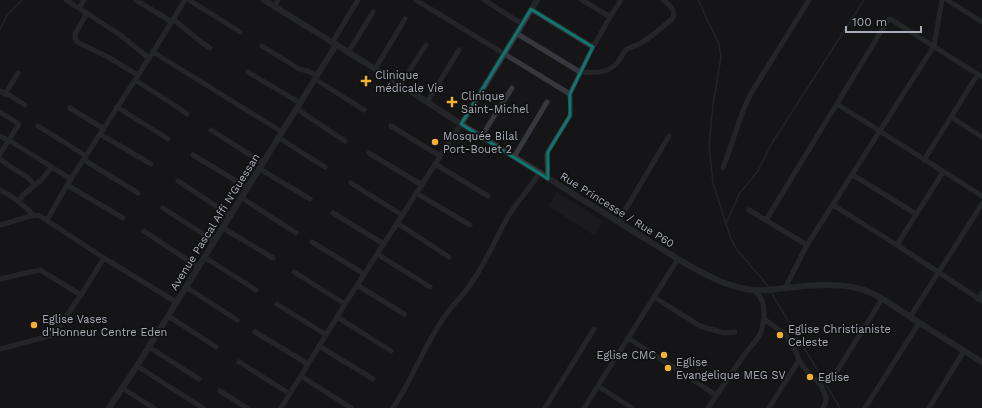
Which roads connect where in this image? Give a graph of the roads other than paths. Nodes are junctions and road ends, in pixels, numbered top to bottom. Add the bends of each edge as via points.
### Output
1 (66, 0) edge
2 (84, 0) edge
3 (136, 0) edge
4 (185, 0) edge
5 (189, 0) edge
6 (264, 0) edge
7 (278, 0) edge
8 (358, 0) edge
9 (416, 0) edge
10 (484, 0) edge
11 (537, 0) edge
12 (582, 0) edge
13 (621, 0) edge
14 (663, 0) edge
15 (809, 0) edge
16 (942, 0) edge
17 (947, 0) edge
18 (274, 7) junction
19 (78, 8) junction
20 (531, 9) junction
21 (374, 12) dead end
22 (87, 13) junction
23 (610, 17) junction
24 (405, 19) dead end
25 (172, 21) junction
26 (982, 22) edge
27 (522, 24) junction
28 (240, 32) dead end
29 (516, 33) junction
30 (334, 44) junction
31 (426, 45) dead end
32 (262, 46) dead end
33 (934, 46) junction
34 (593, 47) junction
35 (210, 48) dead end
36 (459, 50) dead end
37 (153, 52) junction
38 (348, 52) junction
39 (504, 53) junction
40 (149, 58) junction
41 (375, 69) junction
42 (248, 72) dead end
43 (580, 72) junction
44 (18, 73) dead end
45 (138, 75) junction
46 (980, 76) edge
47 (316, 78) junction
48 (135, 80) junction
49 (400, 85) junction
50 (512, 88) dead end
51 (3, 92) edge
52 (570, 94) junction
53 (427, 102) junction
54 (547, 102) dead end
55 (837, 104) junction
56 (25, 105) dead end
57 (298, 106) junction
58 (117, 107) junction
59 (70, 108) dead end
60 (364, 110) dead end
61 (0, 112) edge
62 (187, 114) dead end
63 (951, 117) junction
64 (461, 124) junction
65 (38, 126) dead end
66 (391, 126) dead end
67 (104, 129) junction
68 (211, 130) dead end
69 (879, 132) junction
70 (100, 134) junction
71 (281, 135) junction
72 (0, 136) edge
73 (669, 136) dead end
74 (481, 137) junction
75 (982, 137) edge
76 (168, 139) dead end
77 (9, 140) junction
78 (345, 141) dead end
79 (369, 153) dead end
80 (0, 154) edge
81 (193, 154) dead end
82 (440, 156) junction
83 (514, 157) junction
84 (85, 158) junction
85 (0, 159) edge
86 (924, 160) junction
87 (151, 164) dead end
88 (435, 164) junction
89 (262, 166) junction
90 (52, 167) junction
91 (325, 167) dead end
92 (723, 168) dead end
93 (943, 172) junction
94 (539, 173) junction
95 (853, 175) junction
96 (71, 179) junction
97 (548, 179) junction
98 (178, 181) dead end
99 (351, 183) dead end
100 (34, 185) junction
101 (422, 185) junction
102 (67, 186) junction
103 (248, 188) junction
104 (0, 190) edge
105 (138, 193) dead end
106 (416, 193) junction
107 (488, 196) dead end
108 (982, 196) edge
109 (242, 198) junction
110 (310, 199) dead end
111 (19, 201) junction
112 (982, 204) edge
113 (833, 205) junction
114 (163, 208) dead end
115 (749, 210) dead end
116 (333, 213) dead end
117 (916, 214) junction
118 (34, 215) junction
119 (230, 216) junction
120 (402, 216) junction
121 (123, 218) dead end
122 (47, 220) junction
123 (766, 220) junction
124 (618, 222) junction
125 (397, 223) junction
126 (0, 224) edge
127 (470, 226) dead end
128 (223, 228) junction
129 (144, 231) dead end
130 (296, 232) dead end
131 (214, 241) junction
132 (312, 242) dead end
133 (384, 244) junction
134 (807, 245) junction
135 (897, 245) junction
136 (377, 254) junction
137 (449, 257) dead end
138 (104, 258) junction
139 (204, 258) junction
140 (273, 258) dead end
141 (678, 259) junction
142 (198, 267) junction
143 (294, 272) dead end
144 (939, 273) junction
145 (364, 274) junction
146 (0, 279) edge
147 (357, 285) junction
148 (430, 286) dead end
149 (186, 287) junction
150 (785, 288) junction
151 (256, 290) dead end
152 (754, 290) junction
153 (982, 293) edge
154 (81, 295) junction
155 (654, 297) junction
156 (882, 299) junction
157 (980, 300) edge
158 (176, 302) junction
159 (277, 304) dead end
160 (345, 304) junction
161 (404, 314) dead end
162 (168, 316) junction
163 (337, 317) junction
164 (910, 317) junction
165 (764, 318) junction
166 (237, 320) dead end
167 (919, 323) junction
168 (594, 330) dead end
169 (256, 332) dead end
170 (735, 332) dead end
171 (326, 335) junction
172 (628, 338) junction
173 (319, 346) junction
174 (149, 347) junction
175 (216, 347) dead end
176 (0, 349) edge
177 (391, 351) dead end
178 (964, 351) junction
179 (799, 360) junction
180 (239, 362) dead end
181 (982, 362) edge
182 (308, 364) junction
183 (137, 366) junction
184 (837, 372) dead end
185 (301, 376) junction
186 (199, 379) dead end
187 (373, 379) dead end
188 (598, 386) junction
189 (122, 388) junction
190 (220, 391) dead end
191 (290, 394) junction
192 (716, 395) junction
193 (931, 407) edge
194 (109, 408) edge
195 (154, 408) edge
196 (203, 408) edge
197 (247, 408) edge
198 (281, 408) edge
199 (352, 408) edge
200 (393, 408) edge
201 (546, 408) edge
202 (584, 408) edge
203 (632, 408) edge
204 (708, 408) edge
205 (769, 408) edge
206 (823, 408) edge
207 (865, 408) edge

1 - 19 street
2 - 19 street
3 - 25 street
4 - 25 street
5 - 28 street
6 - 18 street, Rue Princesse / Rue P60
7 - 18 street
8 - 30 street
9 - 39 street
10 - 27 street
11 - 20 street
12 - 23 street
13 - 23 street
14 - 43 street via 674,12 672,19 651,37 626,50 613,67 601,72
15 - 92 street via 750,95
16 - 33 street
17 - 26 street
18 - 30 street, Rue Princesse / Rue P60
19 - 22 street
20 - 27 street
20 - 34 street
21 - 38 street
22 - 40 street
22 - 45 street via 75,34 78,42
23 - 34 street
24 - 41 street
25 - 35 street
25 - 37 street
27 - 29 street
29 - 39 street
29 - 43 street
30 - 38 street, Rue Princesse / Rue P60
30 - 47 street, Avenue Pascal Affi N'Guessan
31 - 49 street
32 - 47 street
33 - 46 street
33 - 55 street via 888,20
33 - 69 street
34 - 43 street
36 - 53 street
37 - 40 street
37 - 71 street
38 - 41 street, Rue Princesse / Rue P60
39 - 52 street
39 - 64 street
40 - 45 street
41 - 49 street, Rue Princesse / Rue P60
42 - 57 street
43 - 52 street
44 - 51 street
45 - 48 street
46 - 63 street
47 - 57 street, Avenue Pascal Affi N'Guessan
47 - 60 street
48 - 58 street
48 - 62 street
49 - 53 street, Rue Princesse / Rue P60
50 - 74 street
51 - 56 street
52 - 97 street via 570,116 548,152
53 - 64 street, Rue Princesse / Rue P60
54 - 83 street
55 - 69 street
55 - 123 street
57 - 71 street, Avenue Pascal Affi N'Guessan
57 - 78 street
58 - 67 street
58 - 76 street
59 - 67 street
61 - 77 street via 19,124
63 - 75 street
63 - 86 street
64 - 74 street, Rue Princesse / Rue P60
64 - 82 street
65 - 84 street
66 - 82 street
67 - 70 street
68 - 89 street
69 - 86 street
69 - 95 street
70 - 84 street
70 - 87 street
71 - 89 street, Avenue Pascal Affi N'Guessan
71 - 91 street
72 - 77 street
73 - 124 street
74 - 83 street, Rue Princesse / Rue P60
77 - 80 street
77 - 90 street
79 - 101 street
81 - 103 street
82 - 88 street
83 - 94 street, Rue Princesse / Rue P60
84 - 96 street
84 - 105 street
85 - 100 street via 31,179
86 - 93 street
88 - 101 street
88 - 107 street
89 - 103 street, Avenue Pascal Affi N'Guessan
89 - 110 street
90 - 96 street
90 - 100 street
93 - 108 street
93 - 117 street
94 - 97 street, Rue Princesse / Rue P60
94 - 200 street via 510,214 485,263 437,329
95 - 113 street
95 - 117 street
96 - 102 street
97 - 124 street, Rue Princesse / Rue P60
98 - 119 street
99 - 120 street
100 - 111 street
101 - 106 street
102 - 121 street
102 - 122 street
103 - 109 street, Avenue Pascal Affi N'Guessan
104 - 111 street
106 - 120 street
106 - 127 street
109 - 119 street, Avenue Pascal Affi N'Guessan
109 - 130 street
111 - 118 street
112 - 144 street
113 - 134 street
113 - 135 street
114 - 131 street
115 - 123 street
116 - 133 street
117 - 135 street
118 - 122 street
118 - 126 street
119 - 128 street, Avenue Pascal Affi N'Guessan
120 - 125 street
122 - 138 street
123 - 134 street
124 - 141 street, Rue Princesse / Rue P60
125 - 133 street
125 - 137 street
128 - 131 street, Avenue Pascal Affi N'Guessan
128 - 140 street
129 - 142 street
131 - 139 street, Avenue Pascal Affi N'Guessan
132 - 145 street
133 - 136 street
134 - 150 street
135 - 144 street
136 - 145 street
136 - 148 street
138 - 154 street
138 - 158 street
139 - 142 street, Avenue Pascal Affi N'Guessan
139 - 151 street
141 - 152 street, Rue Princesse / Rue P60 via 714,280
141 - 155 street
142 - 149 street, Avenue Pascal Affi N'Guessan
143 - 160 street
144 - 157 street
144 - 164 street
145 - 147 street
146 - 154 street via 40,270
147 - 160 street
147 - 161 street
149 - 158 street, Avenue Pascal Affi N'Guessan
149 - 166 street
150 - 152 street, Rue Princesse / Rue P60
150 - 156 street, Rue Princesse / Rue P60 via 829,284 870,292
152 - 165 street via 763,303
153 - 157 street
154 - 176 street via 53,335
155 - 170 street via 700,326
155 - 172 street
156 - 164 street, Rue Princesse / Rue P60
156 - 184 street
158 - 162 street, Avenue Pascal Affi N'Guessan
159 - 171 street
160 - 163 street
162 - 174 street, Avenue Pascal Affi N'Guessan
162 - 175 street
163 - 171 street
163 - 177 street
164 - 167 street, Rue Princesse / Rue P60
165 - 179 street via 785,334
165 - 192 street via 757,339
167 - 178 street, Rue Princesse / Rue P60
167 - 207 street
168 - 201 street
169 - 182 street
171 - 173 street
172 - 188 street
172 - 192 street
173 - 182 street
173 - 187 street
174 - 183 street, Avenue Pascal Affi N'Guessan
174 - 186 street
178 - 181 street, Rue Princesse / Rue P60
178 - 193 street
179 - 205 street
179 - 206 street via 821,385 826,398
180 - 191 street
182 - 185 street
183 - 189 street, Avenue Pascal Affi N'Guessan
183 - 196 street
185 - 191 street
185 - 199 street
188 - 202 street
188 - 203 street
189 - 194 street, Avenue Pascal Affi N'Guessan
189 - 195 street
190 - 197 street
191 - 198 street
192 - 204 street

